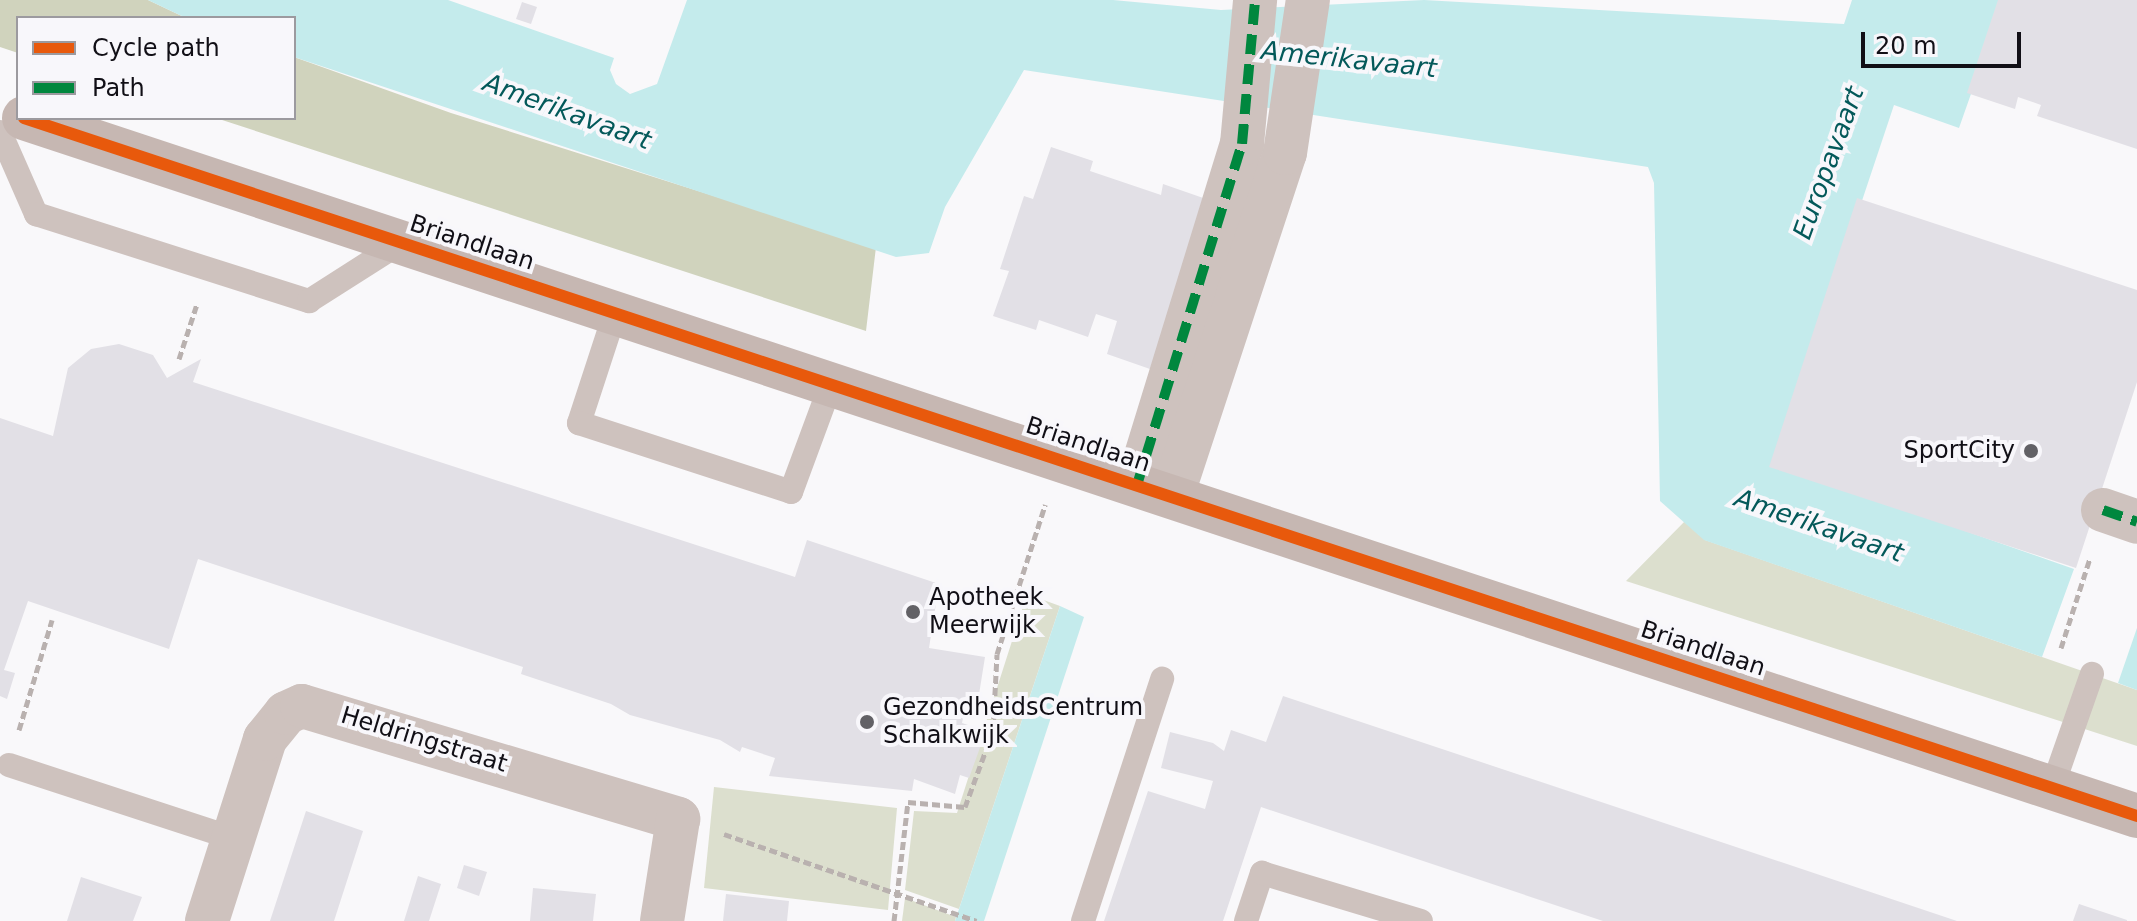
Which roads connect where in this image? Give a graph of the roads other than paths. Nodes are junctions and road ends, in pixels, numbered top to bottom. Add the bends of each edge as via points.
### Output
1 (1255, 0) edge
2 (1308, 0) edge
3 (30, 120) edge
4 (0, 132) edge
5 (400, 243) junction
6 (615, 313) junction
7 (831, 384) junction
8 (1155, 490) junction
9 (2092, 674) dead end
10 (1162, 679) dead end
11 (9, 765) road end
12 (2052, 788) junction
13 (2137, 816) edge
14 (233, 838) junction
15 (207, 921) edge
16 (662, 921) edge
17 (1083, 921) edge
18 (1246, 921) edge
19 (1421, 921) edge

1 - 8 street via 1242,144
2 - 8 street via 1285,153
3 - 5 street, Briandlaan
4 - 5 lane via 36,214 309,301
5 - 6 street, Briandlaan
6 - 7 street, Briandlaan
6 - 7 lane via 579,423 609,433 791,492
7 - 8 street, Briandlaan
8 - 12 street, Briandlaan
9 - 12 lane
10 - 17 lane
11 - 14 lane
12 - 13 street, Briandlaan
14 - 15 street, Heldringstraat
14 - 16 street, Heldringstraat via 265,739 286,713 302,706 678,819
18 - 19 lane via 1262,873

